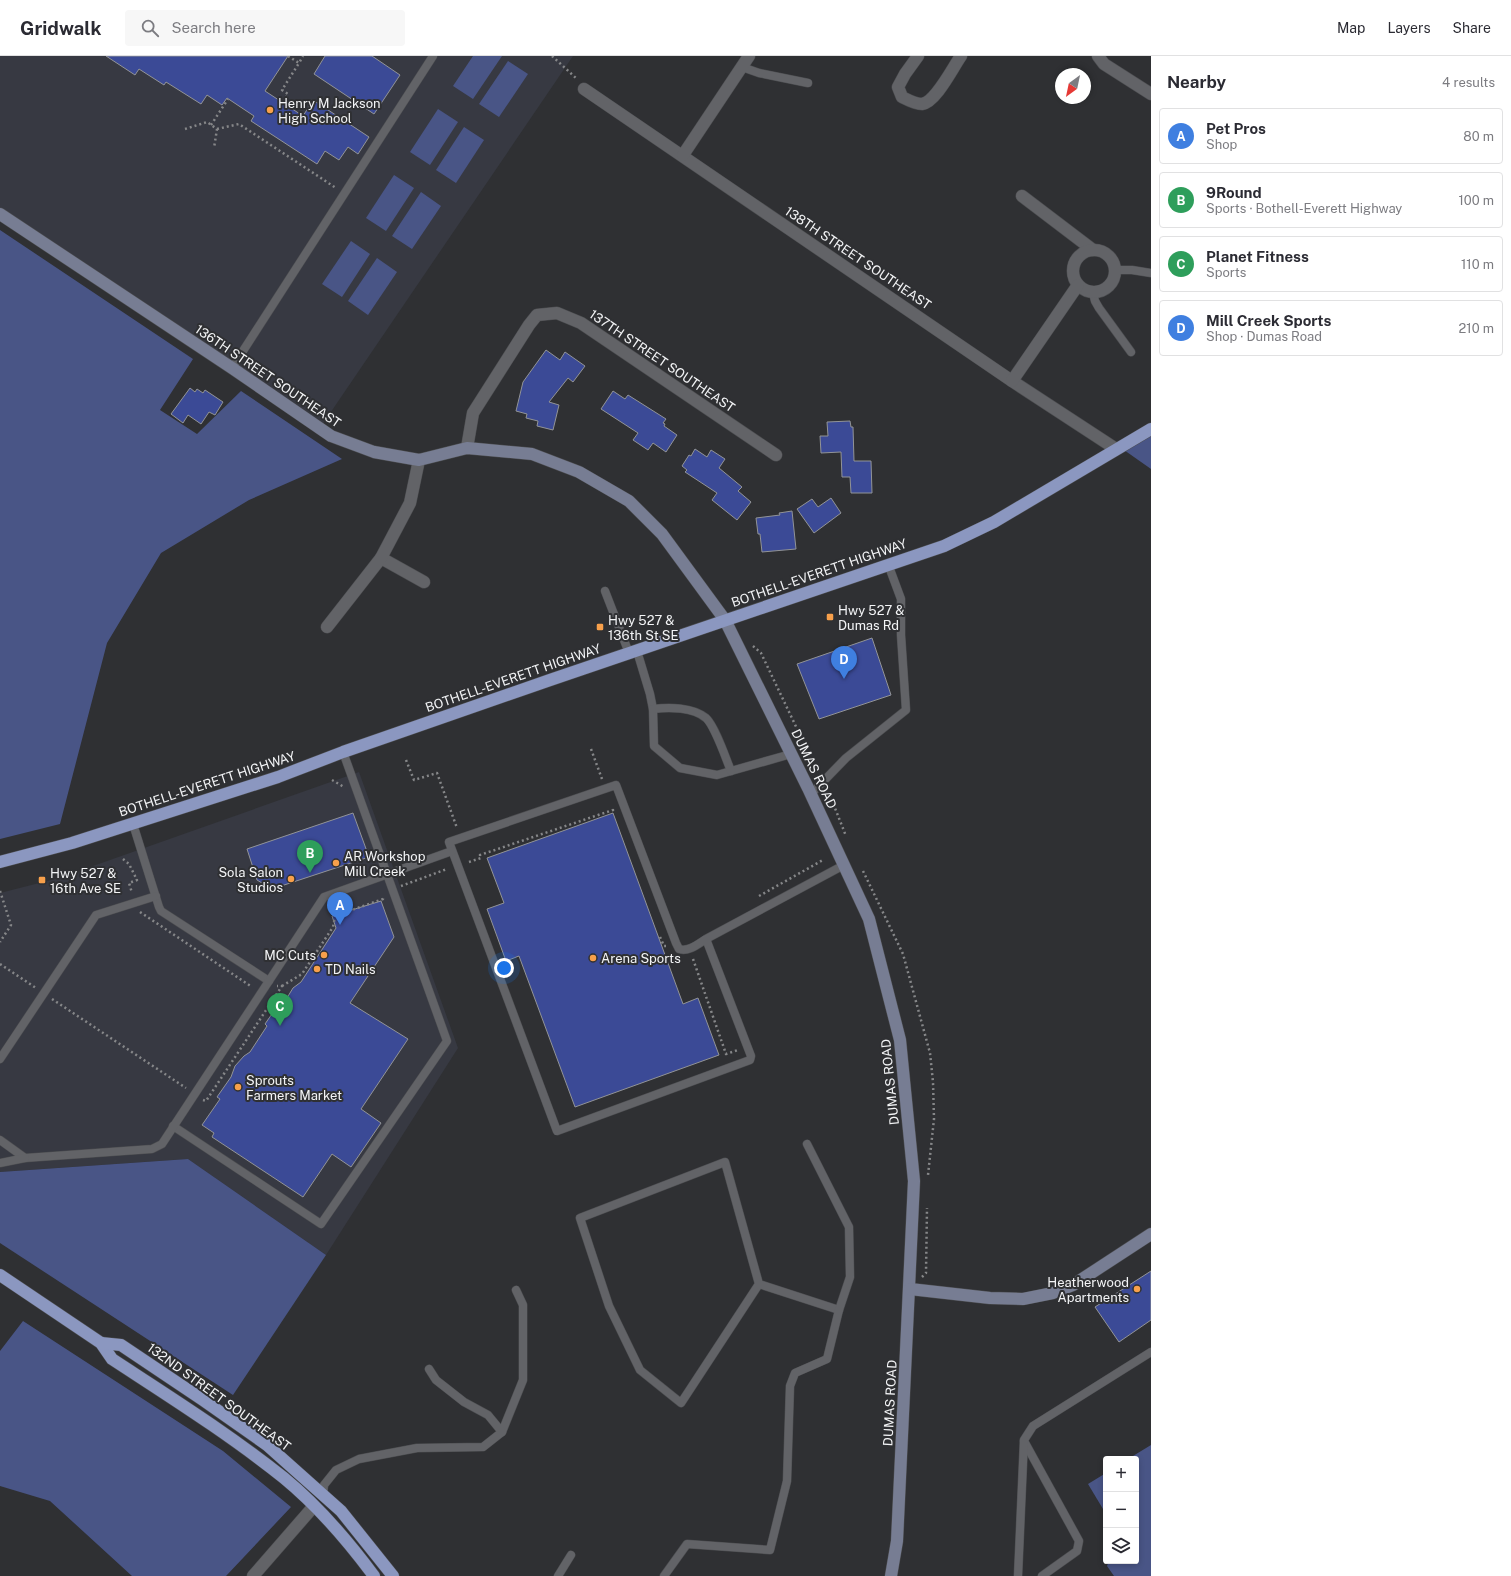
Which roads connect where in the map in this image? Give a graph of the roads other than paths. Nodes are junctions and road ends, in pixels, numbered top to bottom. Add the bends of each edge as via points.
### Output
1 (432, 56) edge
2 (749, 56) edge
3 (918, 56) edge
4 (960, 56) edge
5 (1098, 56) edge
6 (742, 67) junction
7 (808, 83) dead end
8 (584, 89) road end
9 (1151, 94) edge
10 (683, 155) junction
11 (1022, 196) dead end
12 (0, 214) edge
13 (1093, 250) junction
14 (1116, 270) junction
15 (1151, 273) edge
16 (1078, 285) junction
17 (1093, 293) junction
18 (1131, 352) dead end
19 (232, 368) junction
20 (1012, 381) junction
21 (1151, 429) edge
22 (467, 448) junction
23 (1116, 449) junction
24 (776, 455) dead end
25 (419, 460) junction
26 (381, 558) junction
27 (888, 564) junction
28 (424, 582) dead end
29 (605, 591) dead end
30 (725, 620) junction
31 (327, 627) dead end
32 (633, 652) junction
33 (652, 709) junction
34 (342, 752) junction
35 (791, 754) junction
36 (731, 771) junction
37 (811, 794) junction
38 (133, 824) junction
39 (452, 851) junction
40 (0, 862) edge
41 (844, 865) junction
42 (386, 875) junction
43 (156, 896) junction
44 (706, 939) junction
45 (267, 984) junction
46 (0, 1059) edge
47 (173, 1126) junction
48 (0, 1140) edge
49 (807, 1144) dead end
50 (25, 1158) junction
51 (0, 1163) edge
52 (1151, 1234) edge
53 (0, 1276) edge
54 (759, 1284) junction
55 (910, 1289) junction
56 (516, 1290) dead end
57 (839, 1310) junction
58 (101, 1343) junction
59 (1151, 1352) edge
60 (429, 1369) dead end
61 (502, 1432) junction
62 (1024, 1440) junction
63 (323, 1495) junction
64 (314, 1506) junction
65 (571, 1555) dead end
66 (253, 1576) edge
67 (374, 1576) edge
68 (393, 1576) edge
69 (558, 1576) edge
70 (664, 1576) edge
71 (891, 1576) edge
72 (1018, 1576) edge
73 (1042, 1576) edge

1 - 19 lane
2 - 6 street
3 - 4 street via 898,86 902,97 913,103 923,104 933,99
5 - 9 street via 1104,64
6 - 7 lane
6 - 10 street
8 - 10 street, 138TH STREET SOUTHEAST
10 - 20 street, 138TH STREET SOUTHEAST
11 - 13 street
12 - 19 street, 136TH STREET SOUTHEAST
13 - 14 street via 1107,254
13 - 16 street via 1076,260 1073,273
14 - 15 lane
14 - 17 street via 1110,286
16 - 17 street via 1083,290
16 - 20 street
17 - 18 lane via 1099,308
19 - 25 street, 136TH STREET SOUTHEAST via 330,436 374,452
20 - 23 street, 138TH STREET SOUTHEAST
21 - 23 main road, BOTHELL-EVERETT HIGHWAY
22 - 24 street, 137TH STREET SOUTHEAST via 473,413 529,325 537,316 557,313 581,324
22 - 25 street, 136TH STREET SOUTHEAST
22 - 30 street, 136TH STREET SOUTHEAST via 532,454 579,472 629,501 662,534
23 - 27 main road, BOTHELL-EVERETT HIGHWAY via 994,522 944,546
25 - 26 street via 410,503
26 - 28 street
26 - 31 street
27 - 30 main road, BOTHELL-EVERETT HIGHWAY
27 - 37 lane via 901,599 906,710 846,758
29 - 32 lane
30 - 32 main road, BOTHELL-EVERETT HIGHWAY
30 - 35 street, DUMAS ROAD
32 - 33 lane via 650,694
32 - 34 main road, BOTHELL-EVERETT HIGHWAY
33 - 36 lane via 666,707 684,710 707,719
33 - 36 lane via 654,746 680,768 717,775
34 - 38 main road, BOTHELL-EVERETT HIGHWAY via 278,777
34 - 42 lane
35 - 36 lane
35 - 37 street, DUMAS ROAD
37 - 41 street, DUMAS ROAD
38 - 40 main road, BOTHELL-EVERETT HIGHWAY
38 - 43 lane
39 - 42 lane
39 - 44 lane via 449,842 616,785 679,949 691,948
39 - 44 lane via 557,1131 750,1060 751,1056
41 - 44 lane
41 - 55 street, DUMAS ROAD via 869,919 900,1040 914,1181
42 - 45 lane via 324,897
42 - 47 lane via 447,1040 321,1224
43 - 45 lane via 161,911
43 - 46 lane via 96,915
45 - 47 lane
47 - 50 lane via 162,1144 152,1149
48 - 50 lane
49 - 57 lane via 849,1227 850,1277
50 - 51 lane
52 - 55 street via 1073,1285 1053,1293 1023,1299
53 - 58 main road, 132ND STREET SOUTHEAST
54 - 54 lane via 680,1404 640,1370 609,1306 580,1218 725,1162
54 - 57 lane
55 - 71 street, DUMAS ROAD via 897,1541
56 - 61 lane via 522,1305 523,1380
57 - 70 lane via 827,1359 795,1373 790,1386 787,1481 770,1550 687,1544
58 - 63 main road, 132ND STREET SOUTHEAST via 121,1345 203,1400 267,1445
58 - 64 main road, 132ND STREET SOUTHEAST via 112,1359 217,1427 285,1478
59 - 62 lane via 1033,1426
60 - 61 lane via 436,1380 464,1402 488,1415
61 - 63 lane via 483,1447 417,1448 359,1460 336,1470 324,1485
62 - 72 lane
62 - 73 lane via 1079,1541 1077,1552
63 - 68 main road, 132ND STREET SOUTHEAST via 341,1511
64 - 66 street
64 - 67 main road, 132ND STREET SOUTHEAST
65 - 69 lane

